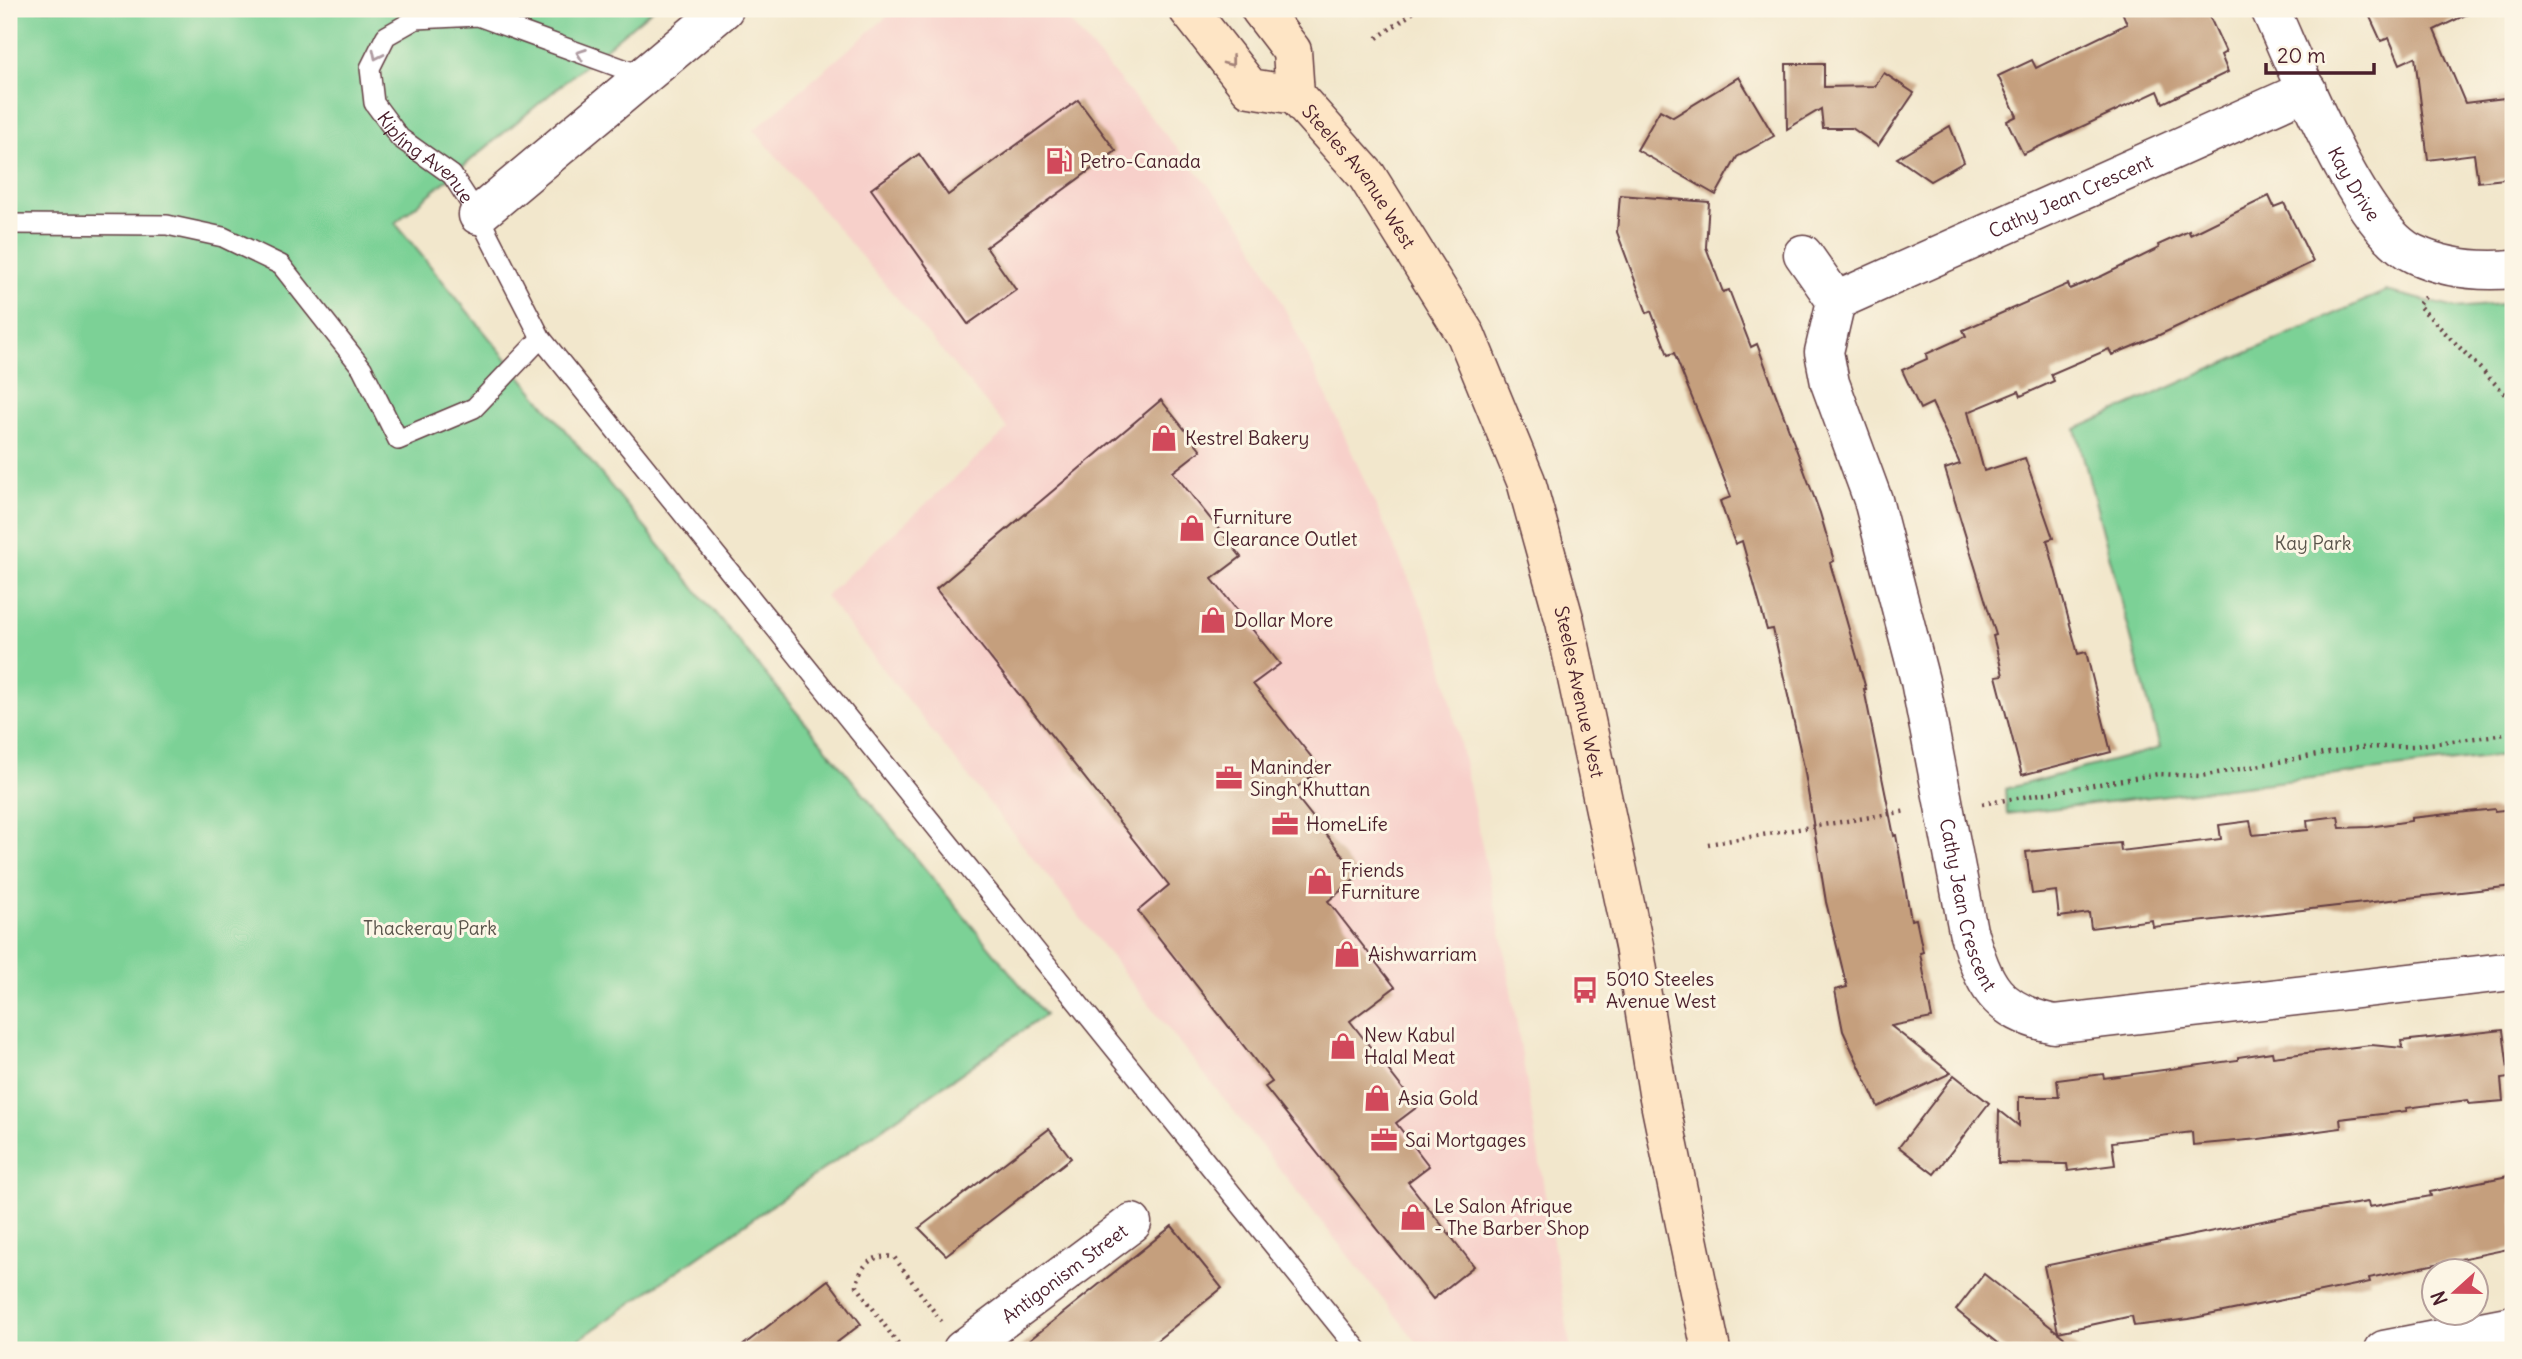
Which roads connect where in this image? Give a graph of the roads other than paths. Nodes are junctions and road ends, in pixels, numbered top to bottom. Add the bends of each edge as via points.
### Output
1 (724, 9) edge
2 (1188, 9) edge
3 (1260, 9) edge
4 (2270, 9) edge
5 (646, 77) junction
6 (2307, 90) junction
7 (1295, 95) junction
8 (478, 215) junction
9 (9, 224) edge
10 (1803, 254) dead end
11 (2513, 269) edge
12 (1836, 301) junction
13 (541, 338) junction
14 (2513, 971) edge
15 (1132, 1223) dead end
16 (2513, 1325) edge
17 (953, 1337) edge
18 (1358, 1350) edge
19 (1710, 1350) edge
20 (2384, 1350) edge

1 - 5 street, Kipling Avenue
2 -> 7 main road, Steeles Avenue West via 1250,88
3 - 7 main road, Steeles Avenue West via 1292,51
4 - 6 street, Kay Drive
5 - 8 street, Kipling Avenue
5 -> 8 lane, Kipling Avenue via 478,16 416,19 386,36 370,68 374,103 400,138 452,174
6 - 11 street, Kay Drive via 2360,198 2383,229 2412,254 2452,267 2485,272
6 - 12 street, Cathy Jean Crescent
7 - 19 main road, Steeles Avenue West via 1367,176 1466,335 1526,481 1565,622 1634,946 1658,1093
8 - 13 lane
9 - 13 lane via 167,225 223,237 281,265 362,368 398,440 474,408
10 - 12 street
12 - 14 street, Cathy Jean Crescent via 1824,352 1830,383 1873,500 1920,681 1968,931 1978,965 1999,1001 2027,1018 2054,1024
13 - 18 lane
15 - 17 street, Antigonism Street
16 - 20 street

